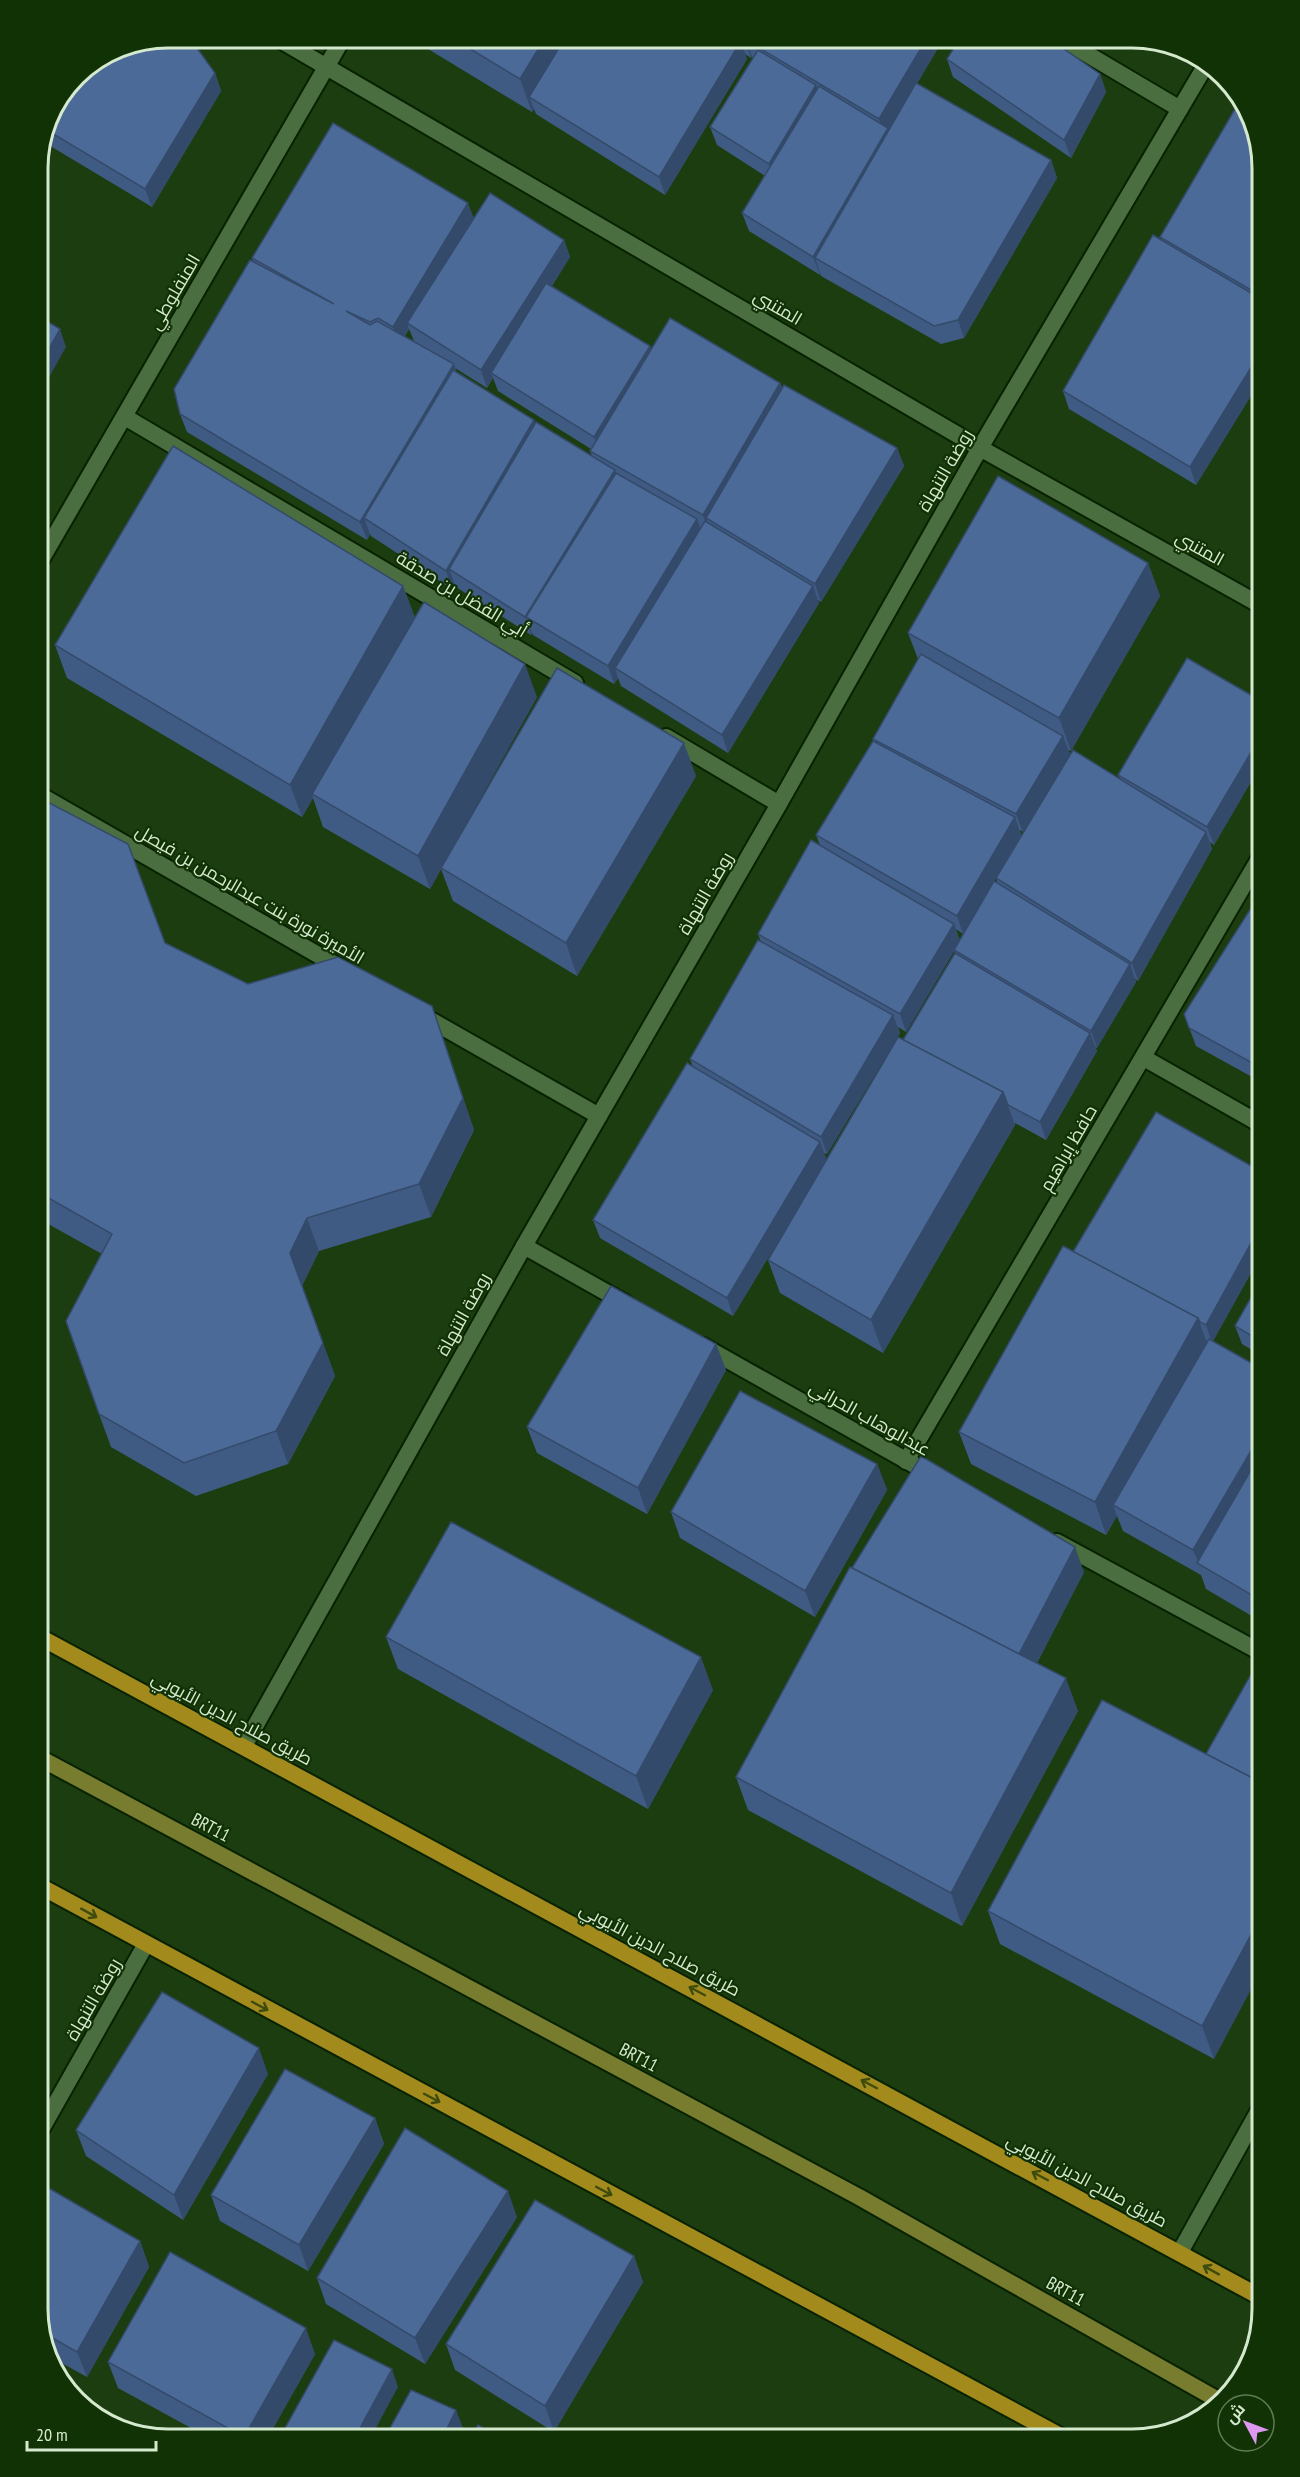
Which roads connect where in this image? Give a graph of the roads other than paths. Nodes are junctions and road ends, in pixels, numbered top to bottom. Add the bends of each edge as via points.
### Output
1 (295, 48) edge
2 (337, 48) edge
3 (1077, 48) edge
4 (326, 66) junction
5 (1202, 71) edge
6 (1180, 109) junction
7 (125, 417) junction
8 (980, 448) junction
9 (48, 548) edge
10 (1252, 600) edge
11 (585, 689) edge
12 (657, 731) edge
13 (48, 800) edge
14 (779, 804) junction
15 (1252, 873) edge
16 (360, 979) edge
17 (402, 1003) edge
18 (1144, 1058) junction
19 (599, 1116) junction
20 (1252, 1119) edge
21 (524, 1246) junction
22 (638, 1310) edge
23 (689, 1339) edge
24 (906, 1461) junction
25 (948, 1483) edge
26 (1042, 1534) edge
27 (48, 1641) edge
28 (1252, 1647) edge
29 (244, 1746) junction
30 (48, 1762) edge
31 (48, 1890) edge
32 (146, 1944) junction
33 (48, 2117) edge
34 (1252, 2124) edge
35 (1180, 2252) junction
36 (1252, 2292) edge
37 (1213, 2397) edge
38 (1047, 2429) edge

1 - 4 street, المتنبي
2 - 4 street, المنفلوطي
3 - 6 street
4 - 7 street, المنفلوطي
4 - 8 street, المتنبي
5 - 6 street, روضة التنهاة
6 - 8 street, روضة التنهاة
7 - 9 street, المنفلوطي
7 - 11 street, أبي الفضل بن صدقة
8 - 10 street, المتنبي
8 - 14 street, روضة التنهاة
12 - 14 street
13 - 16 street, الأميرة نورة بنت عبدالرحمن بن فيصل
14 - 19 street, روضة التنهاة
15 - 18 street, حافظ إبراهيم
17 - 19 street
18 - 20 street
18 - 24 street, حافظ إبراهيم
19 - 21 street, روضة التنهاة
21 - 22 street
21 - 29 street, روضة التنهاة
23 - 24 street, عبدالوهاب الحراني
24 - 25 street, عبدالوهاب الحراني
26 - 28 street
27 - 29 main road, طريق صلاح الدين الأيوبي
35 -> 29 main road, طريق صلاح الدين الأيوبي
30 - 37 main road, BRT11 via 859,2197
31 -> 32 main road
32 - 33 street, روضة التنهاة
32 -> 38 main road
34 - 35 street
36 -> 35 main road, طريق صلاح الدين الأيوبي

